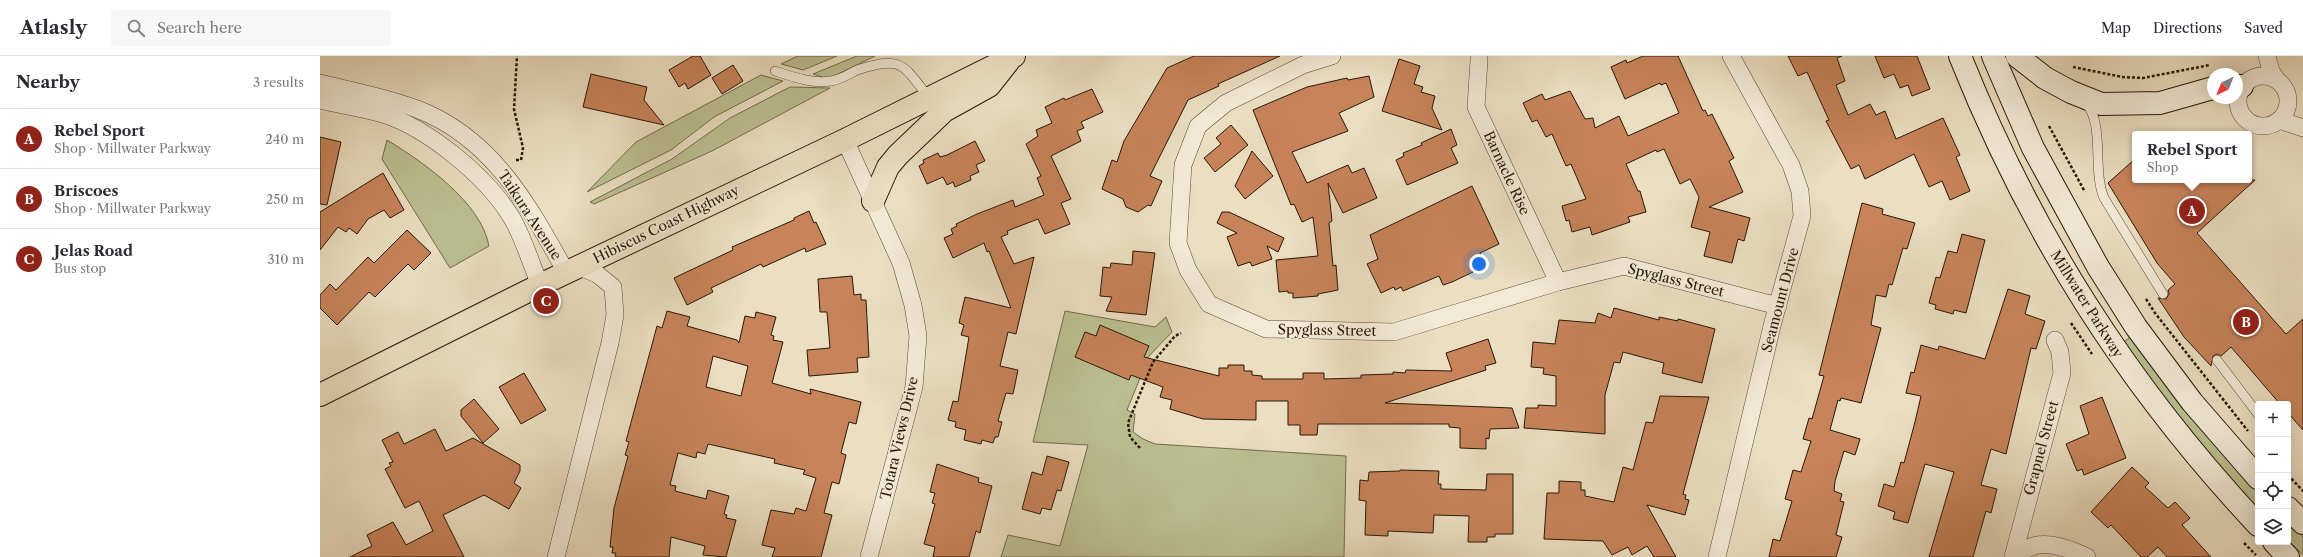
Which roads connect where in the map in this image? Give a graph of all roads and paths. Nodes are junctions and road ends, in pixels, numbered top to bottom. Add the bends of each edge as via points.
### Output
1 (517, 56) edge
2 (1013, 56) edge
3 (1332, 56) edge
4 (1732, 56) edge
5 (1960, 56) edge
6 (1993, 56) edge
7 (2017, 56) edge
8 (2266, 56) edge
9 (1480, 60) dead end
10 (2210, 65) dead end
11 (2066, 66) dead end
12 (774, 71) dead end
13 (320, 83) edge
14 (2243, 84) edge
15 (2281, 86) junction
16 (2207, 90) edge
17 (2080, 96) junction
18 (929, 98) junction
19 (2303, 99) edge
20 (320, 100) edge
21 (2239, 104) edge
22 (2279, 120) junction
23 (2303, 128) edge
24 (845, 140) junction
25 (496, 162) junction
26 (873, 201) junction
27 (572, 269) junction
28 (1558, 282) junction
29 (540, 285) junction
30 (2163, 294) dead end
31 (1778, 306) junction
32 (1181, 333) dead end
33 (2055, 340) dead end
34 (2217, 360) dead end
35 (320, 395) edge
36 (2255, 410) edge
37 (1140, 448) dead end
38 (2255, 475) edge
39 (2291, 478) edge
40 (2303, 490) edge
41 (2289, 509) edge
42 (2255, 522) edge
43 (2303, 523) edge
44 (2277, 545) edge
45 (556, 557) edge
46 (869, 557) edge
47 (1717, 557) edge
48 (2013, 557) edge
49 (2017, 557) edge
50 (2087, 557) edge
51 (2288, 557) edge

1 - 25 path via 514,109 523,148 521,160
2 - 18 main road, Hibiscus Coast Highway
2 - 26 main road via 989,86 944,111 898,155 888,167
3 - 28 street, Spyglass Street via 1303,65 1226,103 1198,126 1183,165 1178,243 1188,270 1209,304 1266,329 1394,332
4 - 31 street, Seamount Drive via 1779,141 1800,192 1802,216
5 - 42 main road, Millwater Parkway via 2013,179 2099,327 2157,408
6 - 38 main road, Millwater Parkway via 2033,148 2102,274 2136,327 2192,402
7 - 17 main road via 2045,78
8 - 15 street via 2271,71
9 - 28 street, Barnacle Rise via 1476,107
10 - 11 path via 2143,78 2122,77
12 - 18 lane via 816,82 833,81 878,60 889,59 903,64
13 - 25 street, Taikura Avenue via 418,110 450,125
14 - 15 street via 2254,77 2269,76
15 - 19 street
15 - 22 street via 2287,107
16 - 17 main road via 2160,103 2101,104
17 - 30 lane via 2091,109 2096,125 2099,187
18 - 24 main road, Hibiscus Coast Highway
20 - 29 street, Taikura Avenue via 383,114 423,134 449,151 485,183 511,215
21 - 22 street via 2243,116 2249,122 2264,126
22 - 23 street
24 - 26 street, Totara Views Drive
24 - 27 main road, Hibiscus Coast Highway
25 - 27 street, Taikura Avenue
26 - 46 street, Totara Views Drive via 900,262 913,305 918,336 914,387
27 - 29 main road, Hibiscus Coast Highway
27 - 45 street via 597,274 613,287 615,315
28 - 31 street, Spyglass Street via 1624,266
29 - 35 main road, Hibiscus Coast Highway
31 - 47 street, Seamount Drive
32 - 37 path via 1175,336 1153,362 1128,422 1130,437
33 - 48 street, Grapnel Street via 2060,352 2062,373
34 - 36 lane
39 - 40 path
41 - 43 main road
44 - 51 main road
49 - 50 street via 2021,552 2034,546 2052,545

